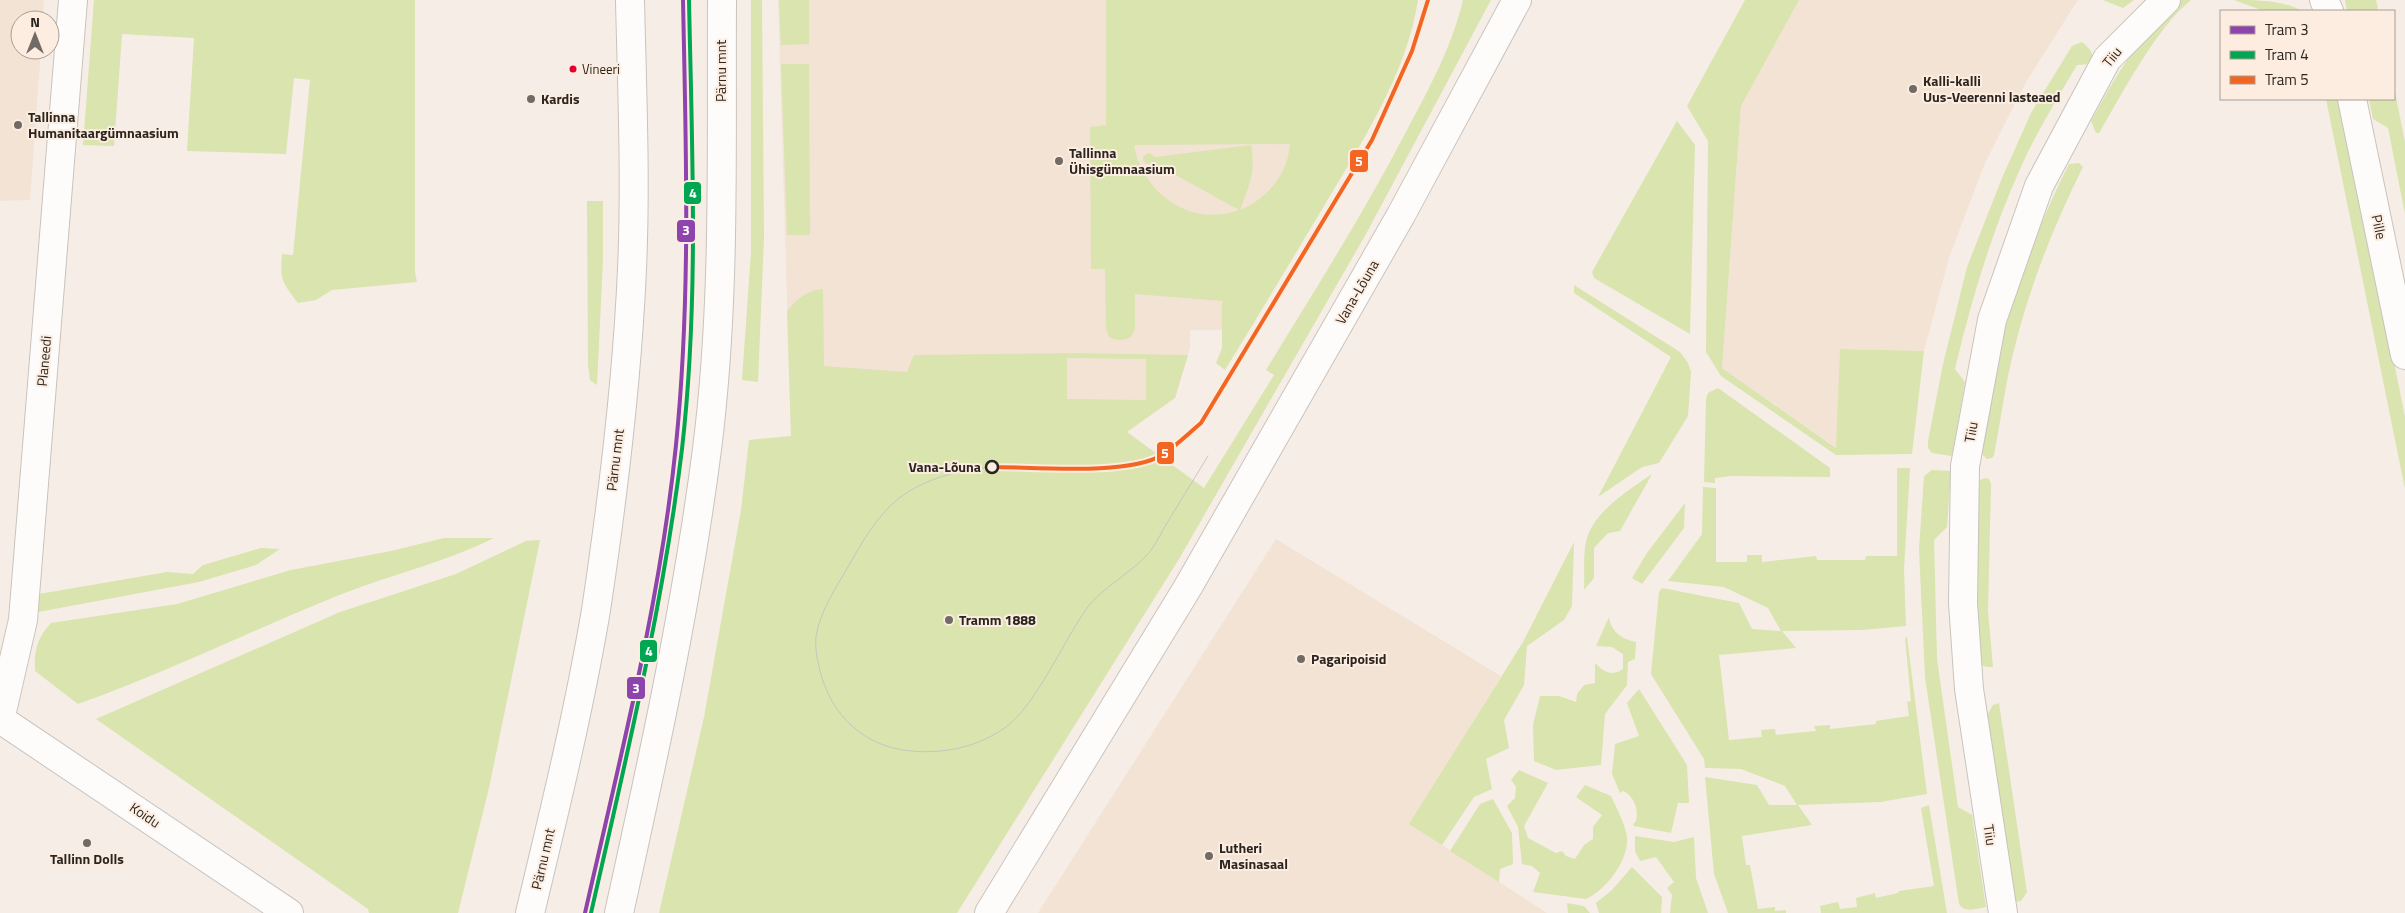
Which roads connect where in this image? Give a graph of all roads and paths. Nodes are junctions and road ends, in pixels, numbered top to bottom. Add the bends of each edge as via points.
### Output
1 (73, 0) edge
2 (630, 0) edge
3 (722, 0) edge
4 (1517, 0) edge
5 (2166, 0) edge
6 (2352, 100) edge
7 (2405, 354) edge
8 (0, 719) edge
9 (289, 913) edge
10 (530, 913) edge
11 (619, 913) edge
12 (989, 913) edge
13 (2003, 913) edge

1 - 8 street, Planeedi via 23,620
2 - 10 street, Pärnu mnt via 632,268 619,440 595,611 557,800
3 - 11 street, Pärnu mnt via 720,296 707,448 656,739
4 - 12 street, Vana-Lõuna via 1401,215 1193,579
5 - 13 street, Tiiu via 2107,60 2039,186 1992,320 1965,466 1963,603 1970,689
6 - 7 street, Pille
8 - 9 street, Koidu

